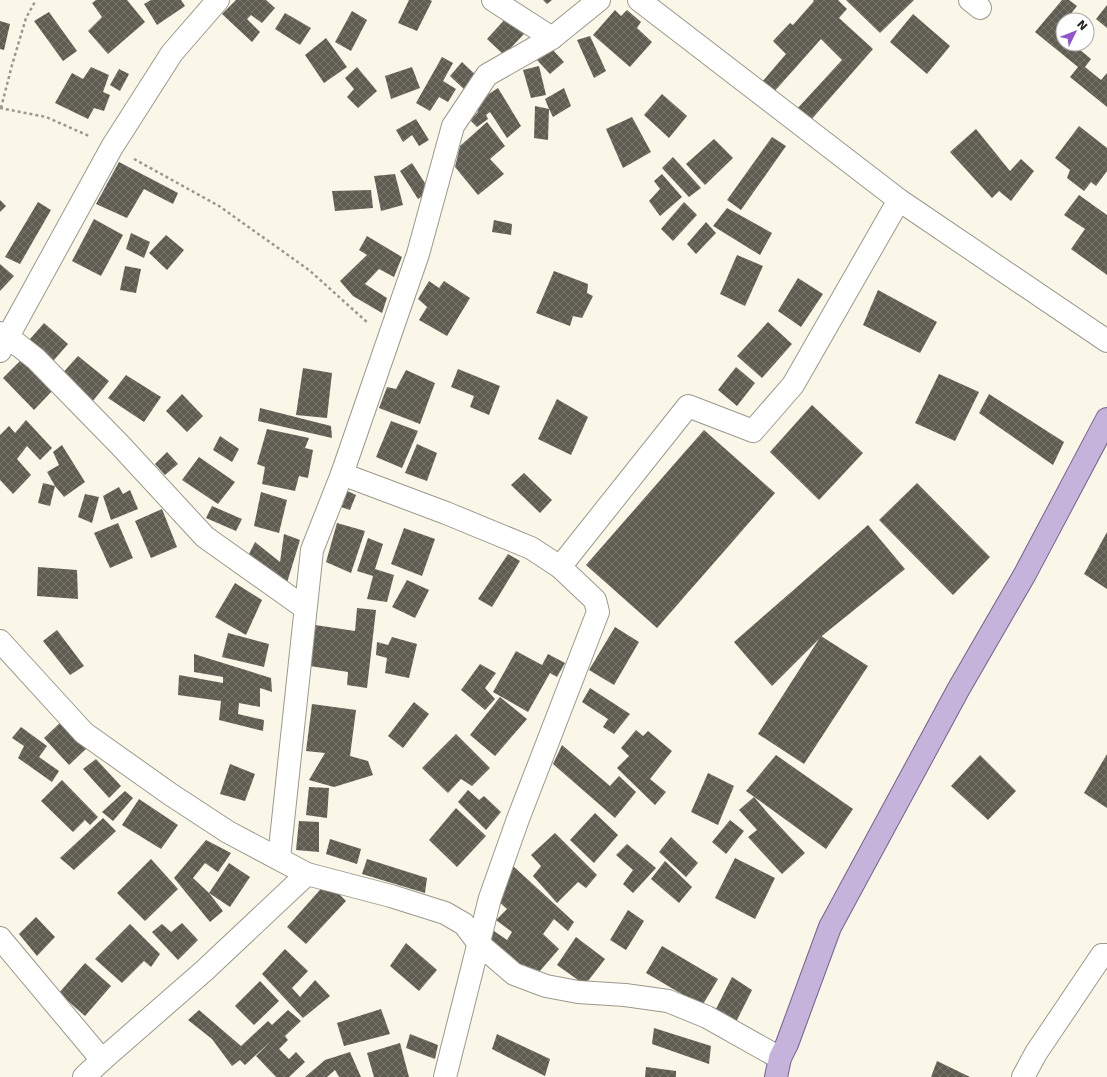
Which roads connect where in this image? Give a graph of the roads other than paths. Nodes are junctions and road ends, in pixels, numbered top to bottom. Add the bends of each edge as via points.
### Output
1 (218, 0) edge
2 (493, 0) edge
3 (599, 0) edge
4 (639, 0) edge
5 (552, 38) junction
6 (900, 200) junction
7 (3, 340) edge
8 (1107, 341) edge
9 (1107, 419) edge
10 (342, 474) junction
11 (560, 567) junction
12 (305, 608) junction
13 (0, 641) edge
14 (279, 858) junction
15 (307, 874) junction
16 (0, 938) edge
17 (479, 944) junction
18 (1107, 955) edge
19 (102, 1060) junction
20 (778, 1068) edge
21 (84, 1077) edge
22 (445, 1077) edge
23 (1023, 1077) edge

1 - 7 street via 172,54 112,147
2 - 5 street
3 - 5 street
4 - 6 street
5 - 10 street via 487,75 453,126 418,254
6 - 8 street
6 - 11 street via 793,385 753,431 688,406
7 - 12 street via 36,359 205,537
9 - 20 main road via 1025,574 954,697 830,927
10 - 11 street via 531,548
10 - 12 street via 312,550
11 - 17 street via 595,600 598,612 492,891
12 - 14 street
13 - 14 street via 84,733 221,827
14 - 15 street
15 - 17 street via 445,913 464,924
15 - 19 street via 206,970
16 - 19 street
17 - 20 street via 514,974 546,986 578,992 668,1001 707,1017
17 - 22 street
18 - 23 street via 1102,955 1036,1053
19 - 21 street

